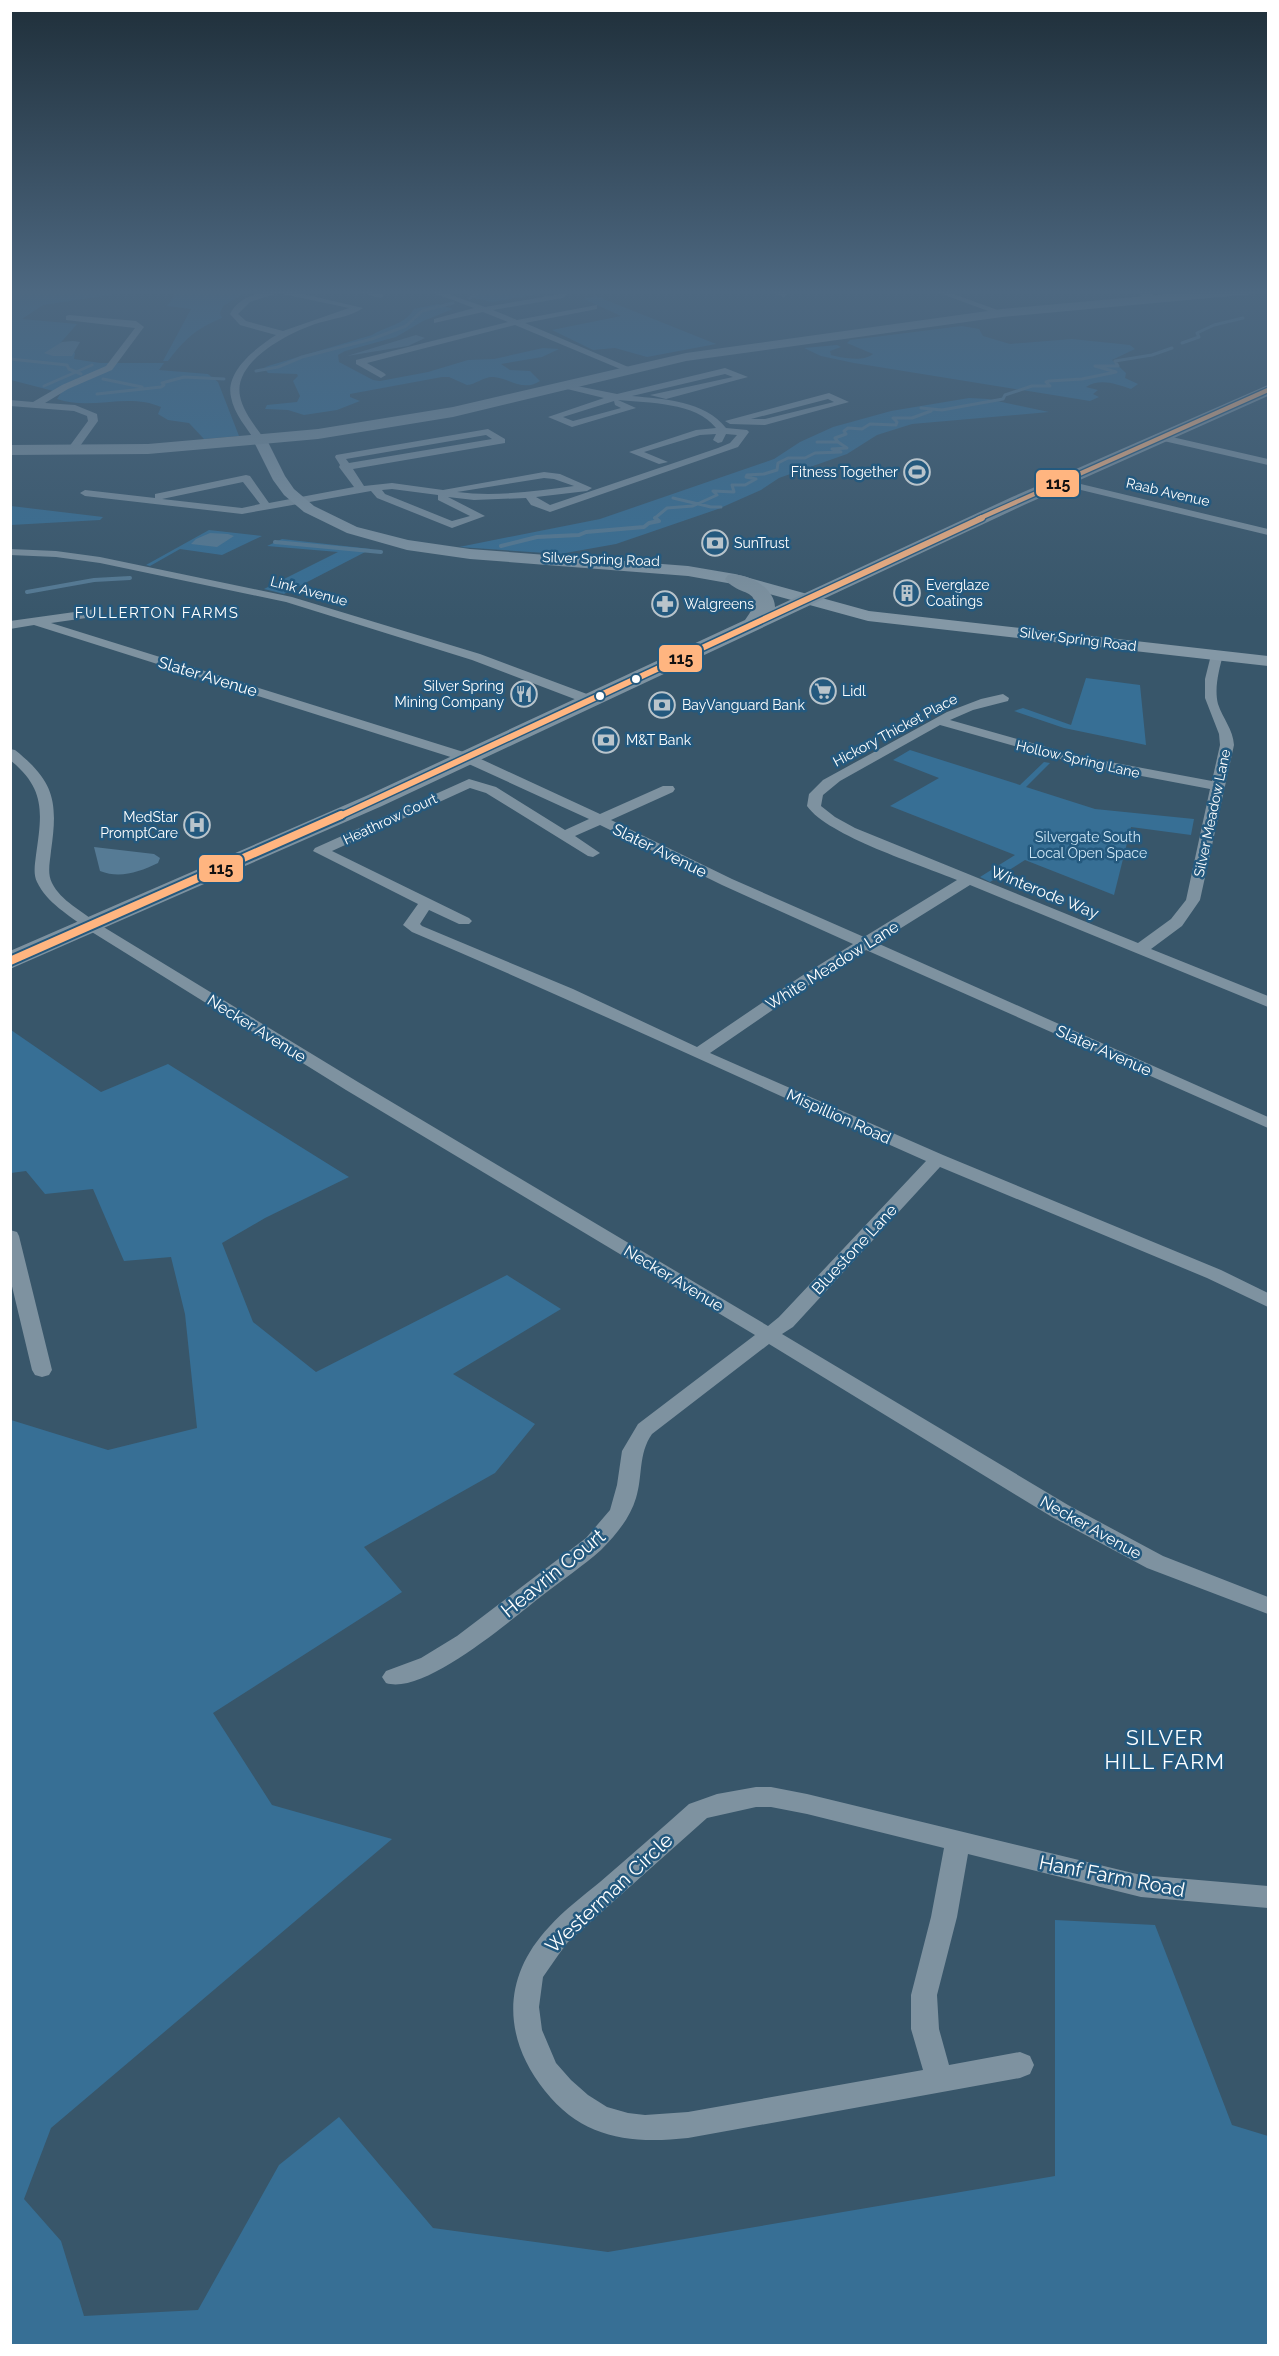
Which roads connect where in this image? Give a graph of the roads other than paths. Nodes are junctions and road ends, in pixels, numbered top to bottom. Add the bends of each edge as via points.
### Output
1 (43, 400) edge
2 (237, 400) edge
3 (499, 400) edge
4 (613, 400) edge
5 (618, 400) edge
6 (624, 400) edge
7 (813, 400) edge
8 (839, 400) edge
9 (1246, 400) edge
10 (10, 403) edge
11 (33, 406) junction
12 (715, 420) junction
13 (730, 421) junction
14 (723, 431) junction
15 (1158, 437) junction
16 (260, 440) junction
17 (10, 450) edge
18 (71, 451) junction
19 (663, 462) junction
20 (1269, 462) edge
21 (344, 467) junction
22 (628, 474) dead end
23 (1060, 482) junction
24 (374, 488) junction
25 (361, 489) junction
26 (85, 493) dead end
27 (444, 495) junction
28 (529, 495) junction
29 (146, 500) junction
30 (297, 501) junction
31 (267, 507) junction
32 (1269, 532) edge
33 (10, 552) edge
34 (522, 558) junction
35 (735, 579) junction
36 (811, 597) junction
37 (96, 613) dead end
38 (36, 622) junction
39 (753, 624) junction
40 (10, 625) edge
41 (1216, 655) junction
42 (1269, 661) edge
43 (1003, 698) dead end
44 (590, 700) junction
45 (940, 721) junction
46 (10, 753) edge
47 (465, 757) junction
48 (1219, 786) junction
49 (668, 789) dead end
50 (814, 806) joint
51 (599, 821) junction
52 (563, 836) junction
53 (593, 853) dead end
54 (968, 880) junction
55 (426, 904) junction
56 (464, 921) dead end
57 (92, 926) junction
58 (865, 944) junction
59 (1139, 950) junction
60 (10, 961) edge
61 (1269, 1002) edge
62 (698, 1054) junction
63 (1269, 1123) edge
64 (937, 1159) junction
65 (10, 1236) edge
66 (1269, 1301) edge
67 (768, 1335) junction
68 (42, 1370) dead end
69 (1269, 1606) edge
70 (394, 1677) dead end
71 (958, 1842) junction
72 (1269, 1897) edge
73 (1020, 2065) dead end
74 (939, 2079) junction

1 - 11 street
2 - 16 street
3 - 16 main road via 424,417
4 - 5 street via 553,417 572,424 631,408
6 - 12 street via 668,405
7 - 13 street
8 - 13 street via 844,402 765,422
9 - 15 highway
10 - 11 street
11 - 18 street via 75,408 92,414 93,421
12 - 13 street
12 - 14 street
14 - 19 street via 715,443
14 - 19 street via 699,432 634,452
14 - 28 street via 744,432 734,446 550,509 535,503
15 - 20 street
15 - 23 highway
16 - 18 main road
16 - 30 main road, Silver Spring Road via 278,477
17 - 18 main road
19 - 22 street
21 - 21 street via 449,451 501,441 488,432 340,457
21 - 25 street
23 - 32 street, Raab Avenue
23 - 36 highway
24 - 25 street
24 - 27 street via 405,487
24 - 27 street via 381,496 452,525 480,516 444,501
25 - 30 street
26 - 29 street
27 - 28 street
27 - 28 street via 454,489 544,475 587,488
29 - 31 street via 242,511
29 - 31 street via 246,478
30 - 31 street
30 - 34 main road, Silver Spring Road via 333,522 385,540
33 - 44 street, Link Avenue via 91,559 288,599 476,657
34 - 35 main road, Silver Spring Road via 655,567
34 - 36 main road, Silver Spring Road via 598,557 685,563 787,584
35 - 36 main road, Silver Spring Road
35 - 39 highway via 757,590 765,600 765,607
36 - 39 highway
36 - 41 main road, Silver Spring Road via 868,616
37 - 38 street
38 - 40 street
38 - 47 street, Slater Avenue
39 - 44 highway
41 - 42 main road, Silver Spring Road
41 - 48 street, Silver Meadow Lane via 1212,702 1227,738
43 - 45 street, Hickory Thicket Place via 979,703
44 - 47 highway
45 - 48 street, Hollow Spring Lane via 1063,757
45 - 50 street, Hickory Thicket Place via 822,787
46 - 57 street, Necker Avenue via 30,768 49,805 41,866 44,884
47 - 51 street, Slater Avenue
47 - 57 highway
48 - 59 street, Silver Meadow Lane via 1191,906 1177,924
49 - 51 street
50 - 54 street, Winterode Way via 850,831
51 - 52 street
51 - 58 street, Slater Avenue
52 - 53 street, Heathrow Court
52 - 55 street, Heathrow Court via 491,790 469,783 320,851
54 - 58 street, White Meadow Lane
54 - 59 street, Winterode Way
55 - 56 street, Heathrow Court
55 - 62 street, Mispillion Road via 411,925
57 - 60 highway
57 - 67 street, Necker Avenue
58 - 62 street, White Meadow Lane
58 - 63 street, Slater Avenue
59 - 61 street, Winterode Way
62 - 64 street, Mispillion Road
64 - 66 street, Mispillion Road via 1194,1265
64 - 67 street, Bluestone Lane via 786,1322
65 - 68 street
67 - 69 street, Necker Avenue via 1120,1544 1198,1581
67 - 70 street, Heavrin Court via 649,1424 636,1438 629,1457 625,1498 597,1541 457,1648
71 - 72 street, Hanf Farm Road via 1141,1886
71 - 74 street via 924,1995 925,2029
71 - 74 street, Westerman Circle via 771,1797 717,1803 698,1811 681,1825 559,1934 533,1970 526,2008 533,2051 544,2070 558,2087 597,2116 620,2125 688,2125
73 - 74 street, Westerman Circle

